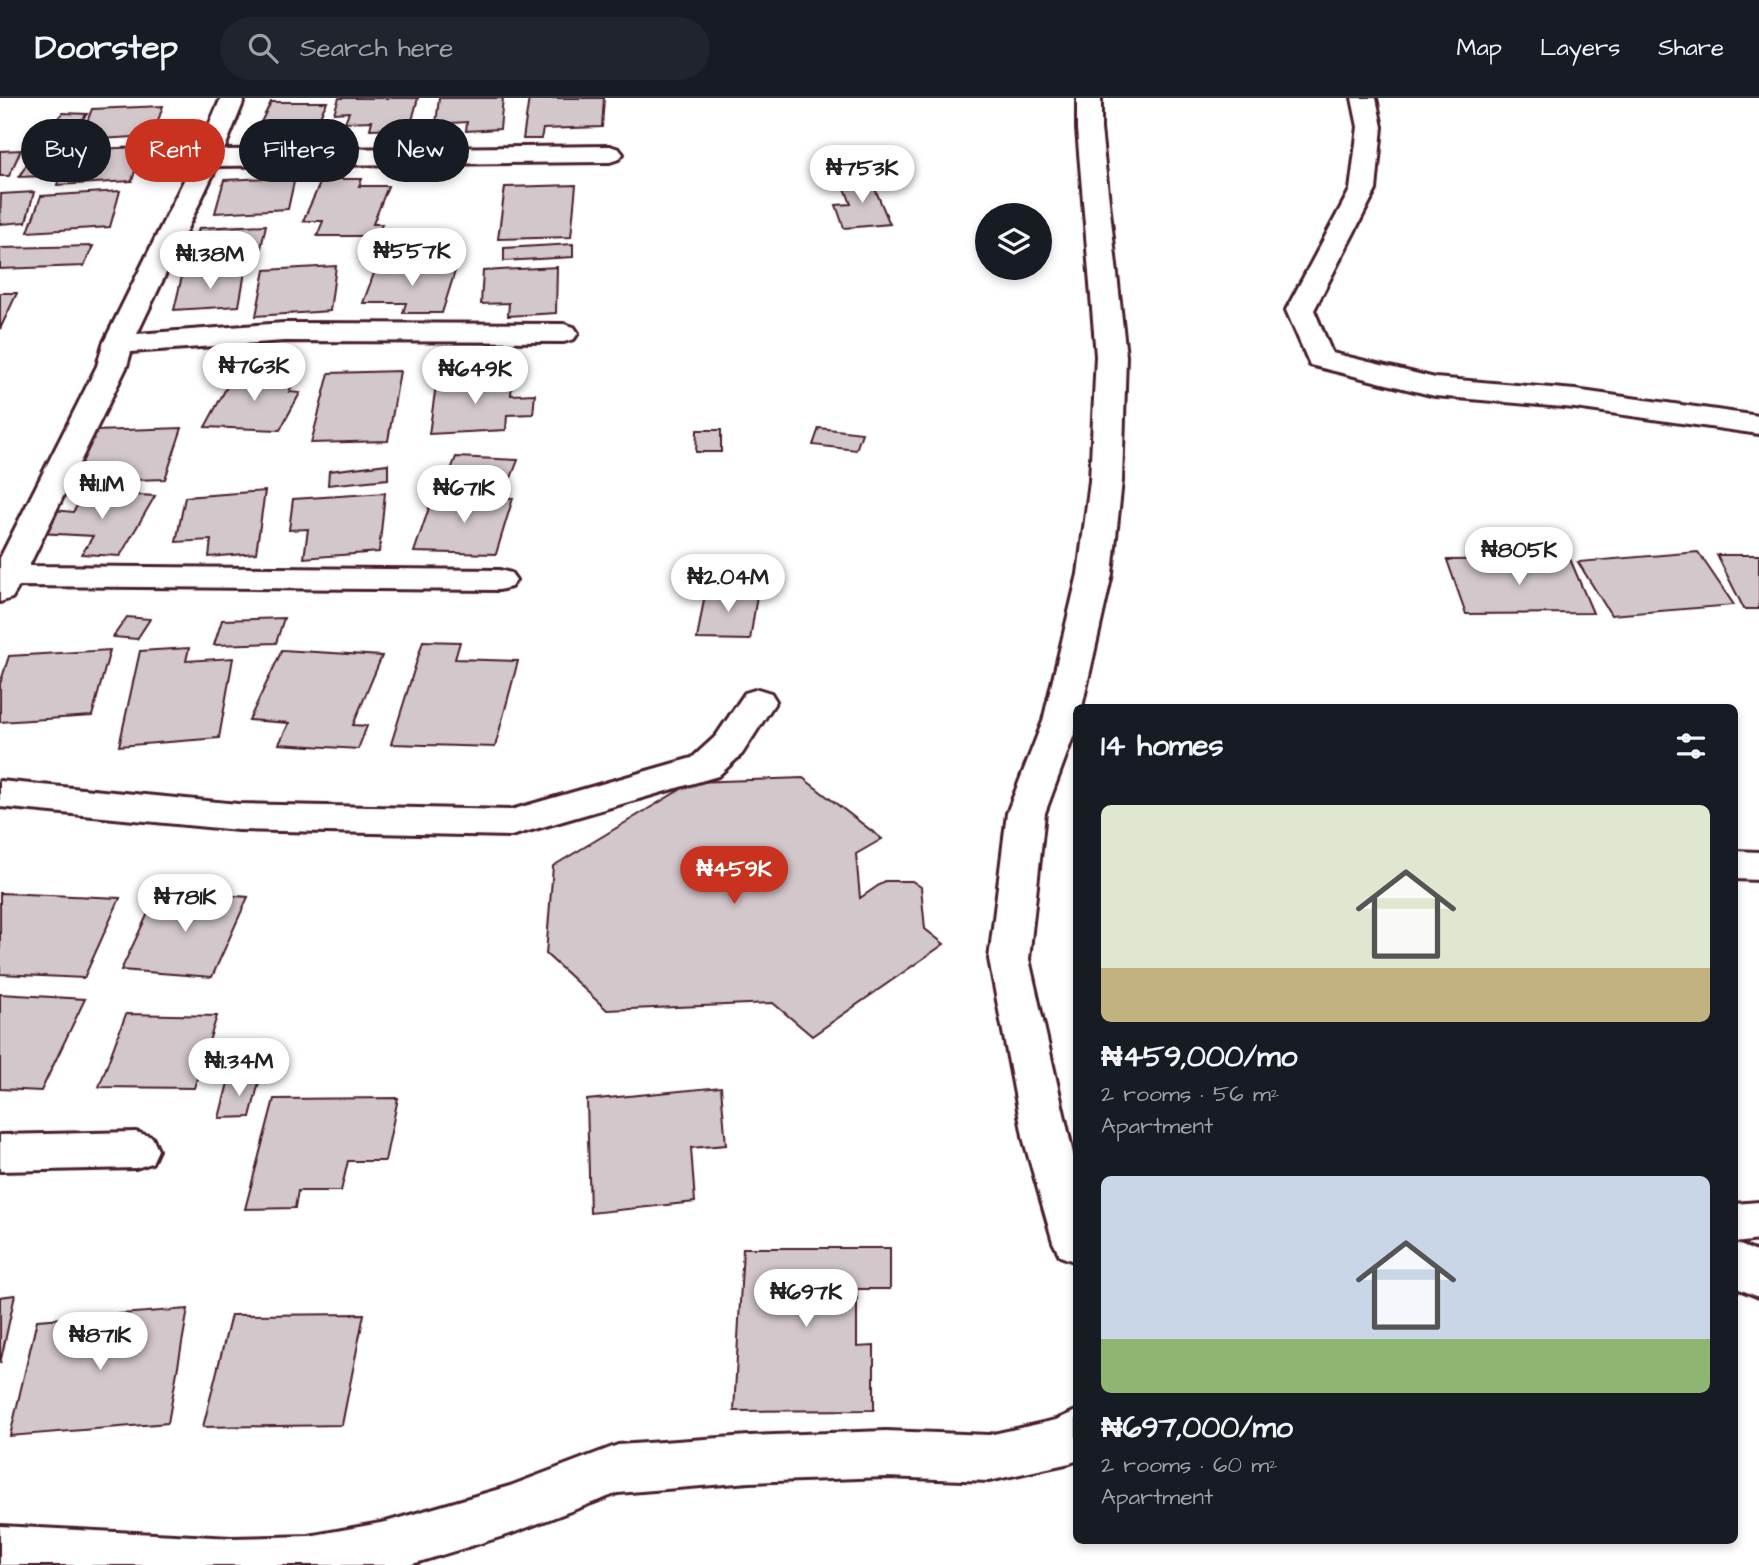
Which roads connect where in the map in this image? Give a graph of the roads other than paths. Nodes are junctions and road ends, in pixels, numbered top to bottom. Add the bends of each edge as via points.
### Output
1 (233, 98) edge
2 (1089, 98) edge
3 (1364, 98) edge
4 (224, 119) edge
5 (610, 154) dead end
6 (225, 158) edge
7 (196, 182) edge
8 (564, 333) dead end
9 (118, 344) junction
10 (1759, 425) edge
11 (499, 580) dead end
12 (4, 583) edge
13 (758, 701) dead end
14 (1069, 723) edge
15 (0, 794) edge
16 (1738, 865) edge
17 (1759, 866) edge
18 (136, 1150) dead end
19 (0, 1153) edge
20 (1759, 1221) edge
21 (1738, 1224) edge
22 (1073, 1232) edge
23 (1738, 1265) edge
24 (1759, 1277) edge
25 (1073, 1437) edge
26 (0, 1551) edge

1 - 4 street
2 - 14 street via 1111,356 1106,481
3 - 10 street via 1370,127 1363,190 1300,310 1320,359 1436,387 1575,399
5 - 6 street
7 - 9 street
8 - 9 street via 284,332
9 - 12 street via 112,366
11 - 12 street
13 - 15 street via 730,745 705,767 511,823 238,817
14 - 22 street via 1026,813 1009,959 1046,1141
16 - 17 street
18 - 19 street
20 - 21 street
23 - 24 street
25 - 26 street via 989,1458 886,1454 618,1469 510,1510 399,1544 309,1561 232,1563

